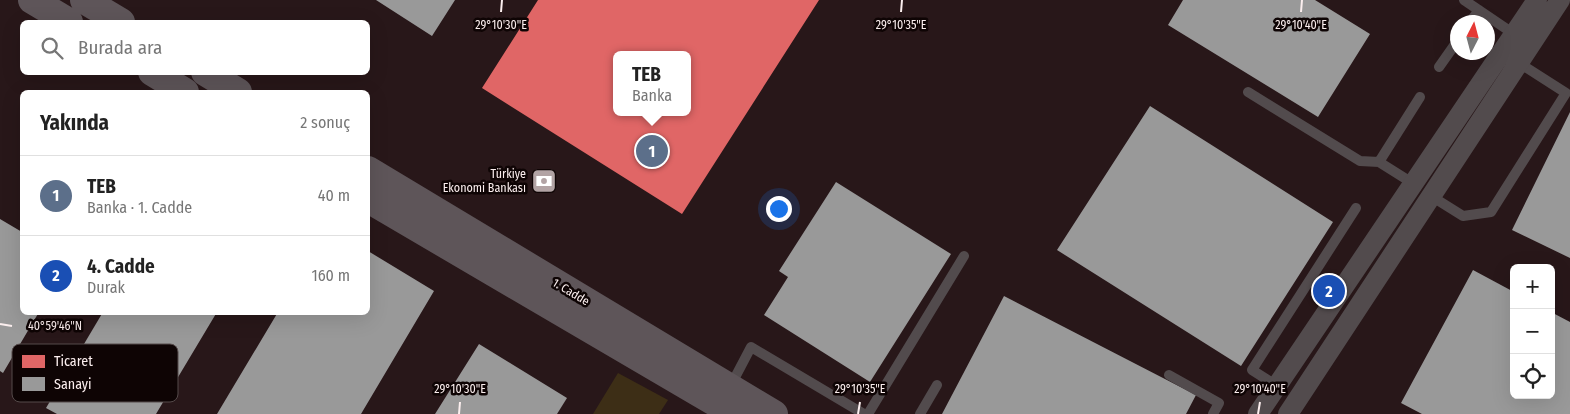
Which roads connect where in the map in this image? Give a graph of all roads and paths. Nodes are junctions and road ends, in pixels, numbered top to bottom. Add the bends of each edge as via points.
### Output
1 (32, 0) edge
2 (84, 0) edge
3 (1464, 0) edge
4 (1538, 0) edge
5 (1560, 0) edge
6 (1479, 10) junction
7 (1475, 15) edge
8 (66, 20) edge
9 (118, 20) edge
10 (1523, 40) junction
11 (1450, 51) edge
12 (1502, 52) junction
13 (1519, 63) junction
14 (1439, 67) dead end
15 (157, 75) edge
16 (210, 75) edge
17 (182, 90) edge
18 (235, 90) edge
19 (1248, 92) dead end
20 (1420, 97) dead end
21 (1379, 162) junction
22 (370, 171) edge
23 (1414, 184) junction
24 (1431, 196) junction
25 (370, 200) edge
26 (1356, 208) dead end
27 (964, 256) dead end
28 (1169, 375) dead end
29 (937, 385) dead end
30 (1277, 386) junction
31 (728, 402) edge
32 (1292, 407) edge
33 (774, 414) edge
34 (866, 414) edge
35 (920, 414) edge
36 (1213, 414) edge
37 (1258, 414) edge

1 - 8 street
2 - 9 street
3 - 6 lane
4 - 10 street
5 - 10 street
6 - 7 lane
6 - 10 lane
10 - 12 street
10 - 13 street
11 - 14 lane
12 - 13 street
12 - 23 street
13 - 24 street
13 - 24 lane via 1566,93 1491,212 1463,216
15 - 17 street
16 - 18 street
19 - 21 lane via 1360,161
20 - 21 lane
21 - 23 lane
22 - 31 street, 1. Cadde
23 - 24 street
23 - 30 street
24 - 32 street
25 - 31 street, 1. Cadde
26 - 30 lane via 1252,370
27 - 34 lane
28 - 36 lane via 1219,403
29 - 35 lane
30 - 32 street
30 - 37 street
31 - 33 street, 1. Cadde
31 - 34 lane via 751,347

